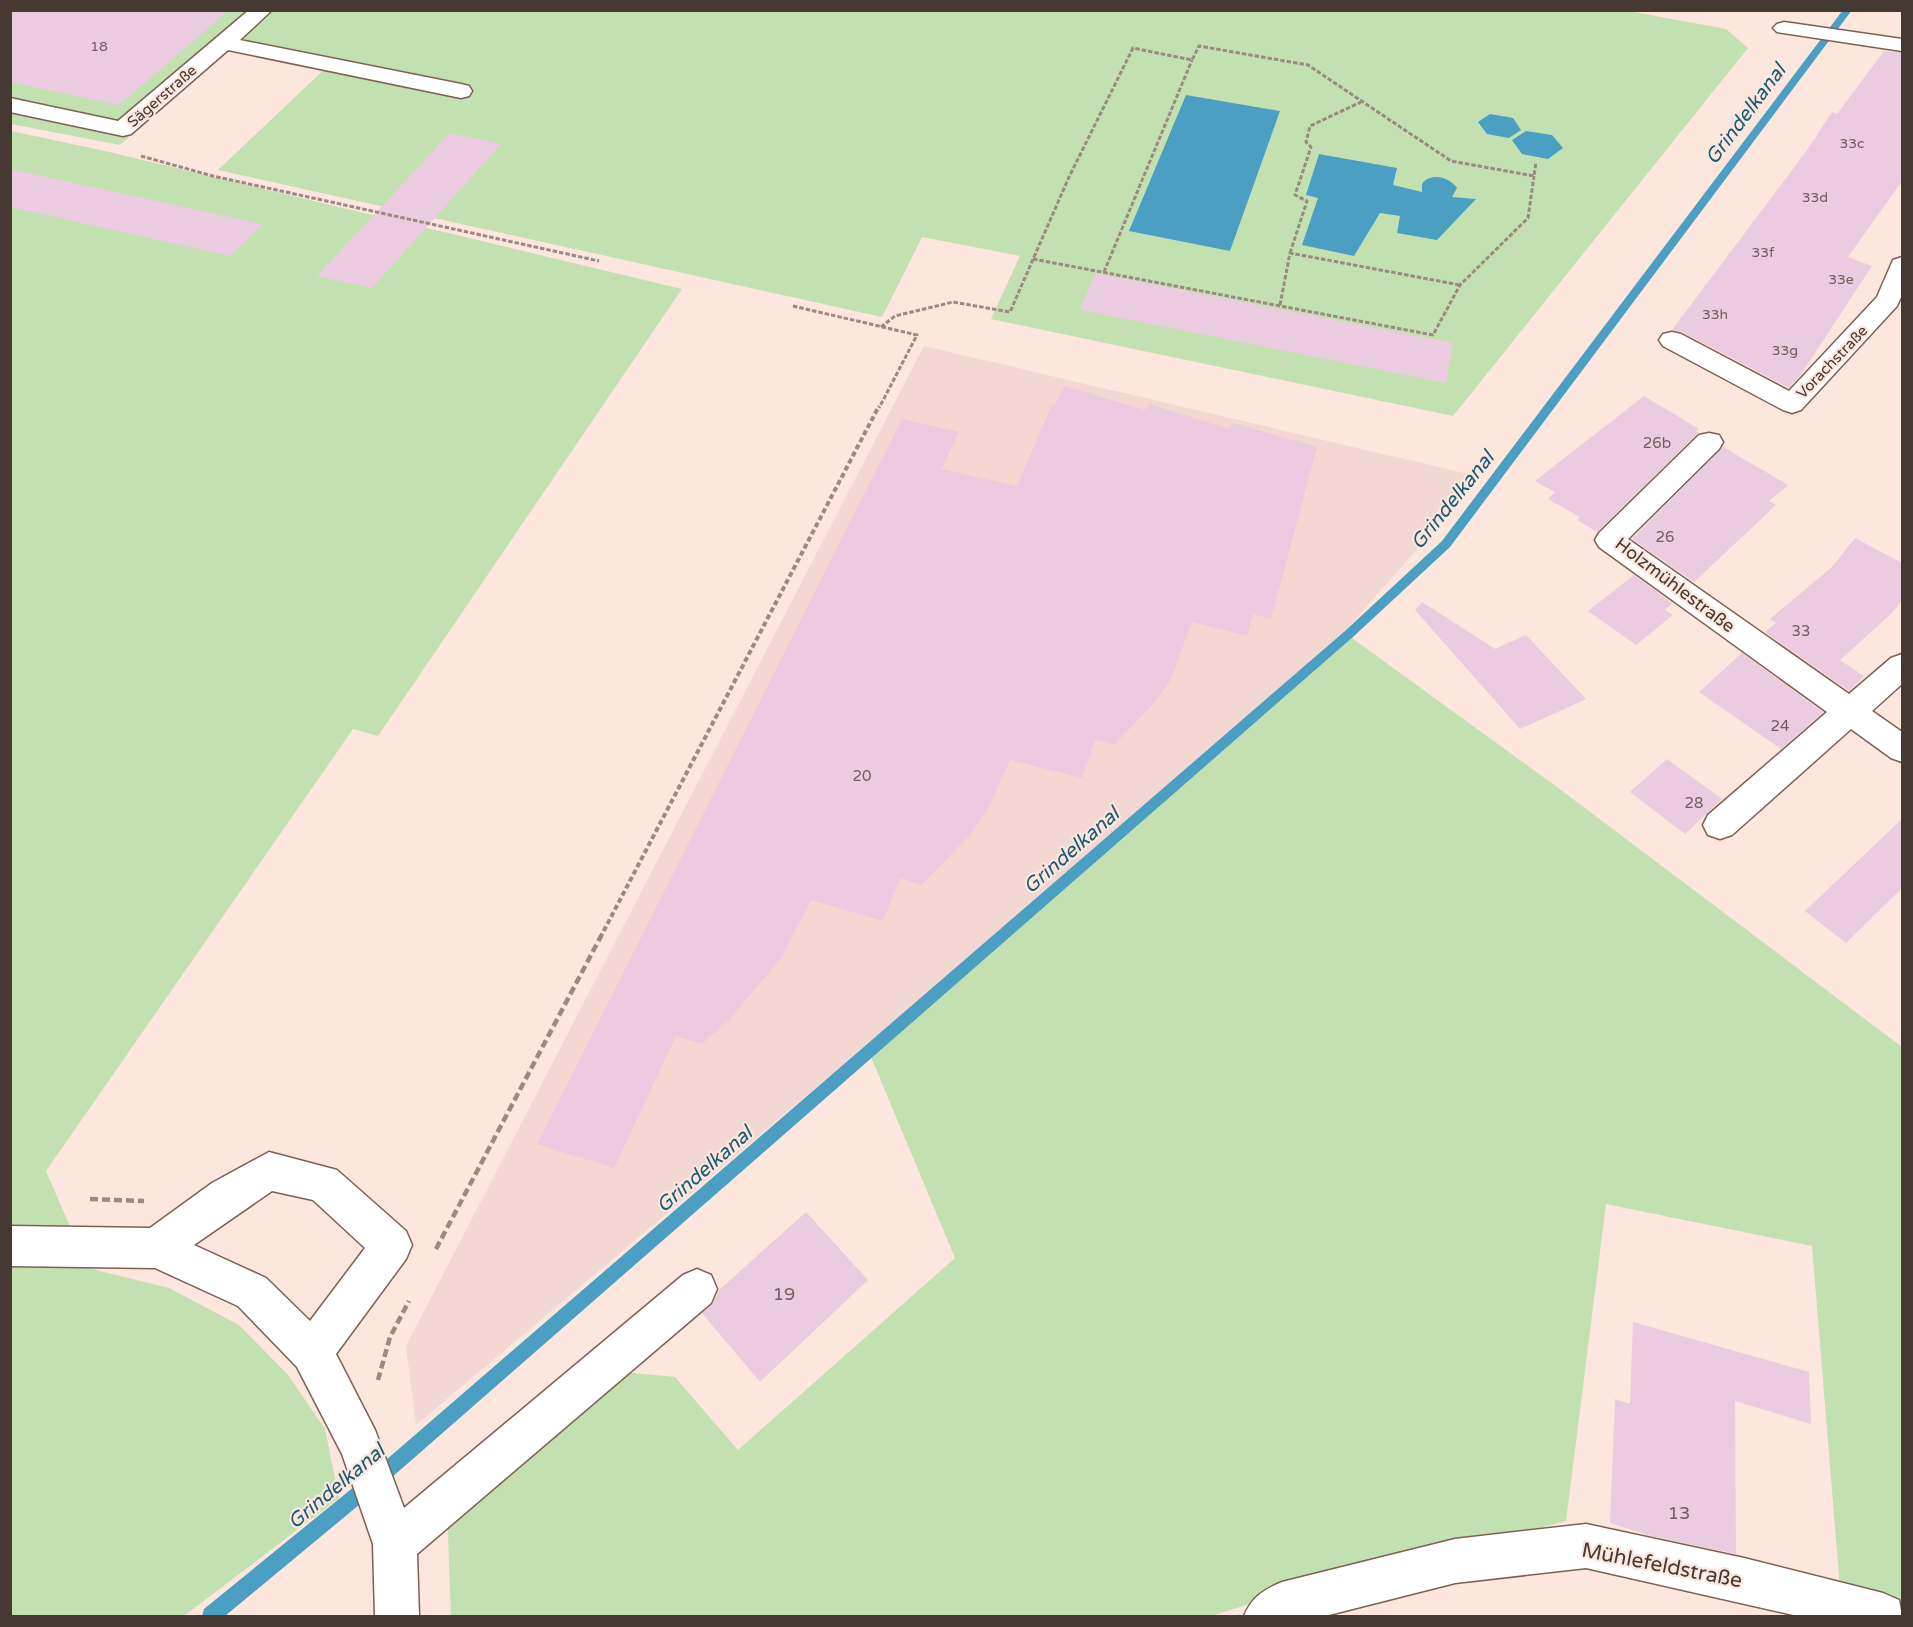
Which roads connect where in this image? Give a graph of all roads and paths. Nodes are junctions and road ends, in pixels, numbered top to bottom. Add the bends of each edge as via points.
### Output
1 (262, 10) edge
2 (1794, 29) dead end
3 (224, 43) junction
4 (1902, 45) edge
5 (1192, 60) junction
6 (460, 91) dead end
7 (1361, 102) junction
8 (10, 105) edge
9 (140, 156) dead end
10 (1536, 162) dead end
11 (1534, 176) junction
12 (1290, 253) junction
13 (1033, 259) junction
14 (599, 261) dead end
15 (1902, 265) edge
16 (1104, 272) junction
17 (1460, 285) junction
18 (1280, 305) junction
19 (793, 306) dead end
20 (881, 327) junction
21 (1671, 340) dead end
22 (1709, 442) dead end
23 (1902, 666) edge
24 (1849, 713) junction
25 (1902, 749) edge
26 (1720, 825) dead end
27 (10, 1246) edge
28 (156, 1248) junction
29 (434, 1253) dead end
30 (697, 1289) dead end
31 (412, 1295) dead end
32 (312, 1352) junction
33 (360, 1445) junction
34 (391, 1533) junction
35 (1815, 1607) edge
36 (396, 1617) edge
37 (1267, 1617) edge
38 (1883, 1617) edge

1 - 3 street, Sägerstraße
2 - 4 street
3 - 6 street
3 - 8 street, Sägerstraße via 123,129
5 - 7 path via 1199,46 1308,65
5 - 13 path via 1133,48
5 - 16 path
7 - 11 path via 1451,161
7 - 12 path via 1310,126 1306,142 1311,147 1295,195 1307,201
9 - 14 path via 213,176
10 - 11 path
11 - 17 path via 1528,218
12 - 17 path
12 - 18 path
13 - 16 path
13 - 20 path via 1010,312 952,302 896,316
15 - 21 street, Vorachstraße via 1888,300 1792,404
16 - 18 path
17 - 18 path via 1433,335
19 - 20 path
20 - 29 path via 917,335
22 - 24 street, Holzmühlestraße via 1609,540
23 - 24 street
24 - 25 street, Holzmühlestraße
24 - 26 street
27 - 28 street
28 - 32 street via 252,1292
28 - 32 street via 269,1171 323,1183 392,1245
30 - 34 street
31 - 33 path via 390,1337
32 - 33 street
33 - 34 street
34 - 36 street
35 - 37 street, Mühlefeldstraße via 1586,1546 1455,1561 1281,1605
35 - 38 street, Mühlefeldstraße

